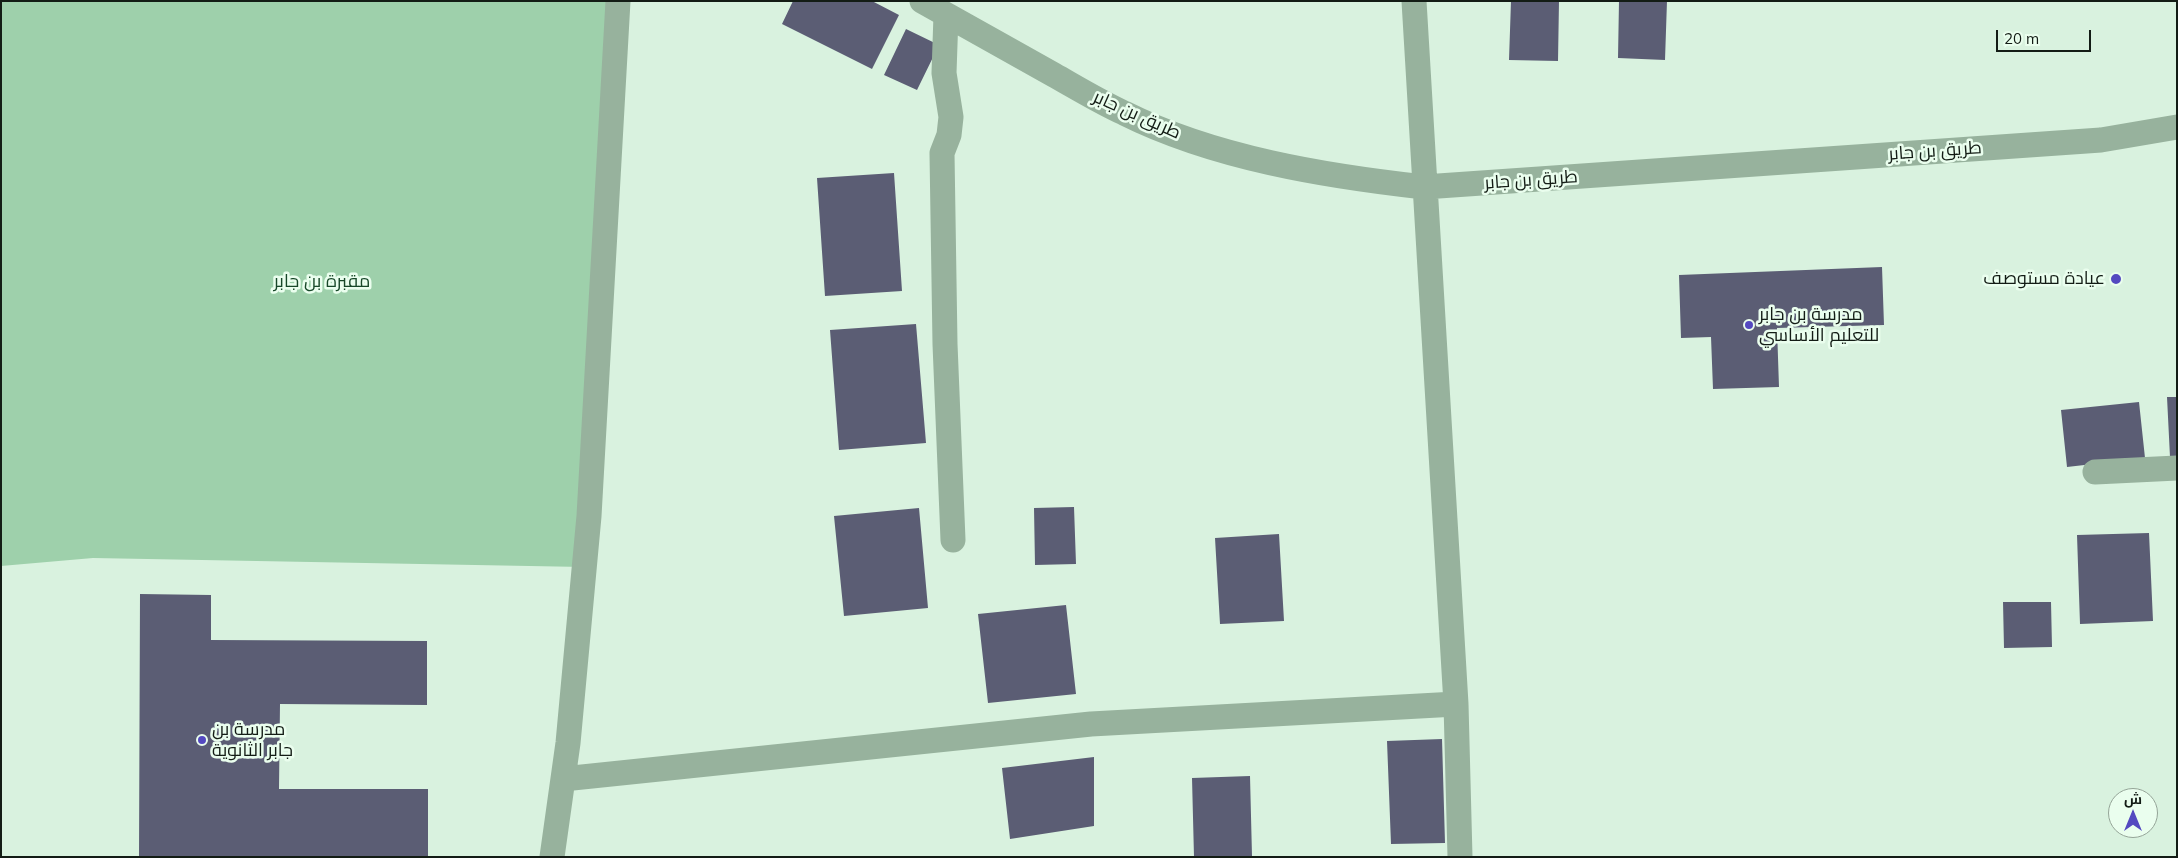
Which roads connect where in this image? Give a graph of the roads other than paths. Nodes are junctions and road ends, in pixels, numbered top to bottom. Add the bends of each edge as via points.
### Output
1 (618, 1) edge
2 (922, 1) edge
3 (1414, 1) edge
4 (946, 15) junction
5 (2177, 127) edge
6 (1424, 187) junction
7 (2177, 468) edge
8 (2095, 472) dead end
9 (953, 540) dead end
10 (1456, 704) junction
11 (563, 779) junction
12 (552, 857) edge
13 (1460, 857) edge

1 - 11 street via 589,516
2 - 4 street, طريق بن جابر
3 - 6 street
4 - 6 street, طريق بن جابر via 1124,114 1178,136 1289,166
4 - 9 street via 944,74 951,117 942,153
5 - 6 street, طريق بن جابر via 2102,140
6 - 10 street
7 - 8 street
10 - 11 street via 1091,724
10 - 13 street
11 - 12 street

